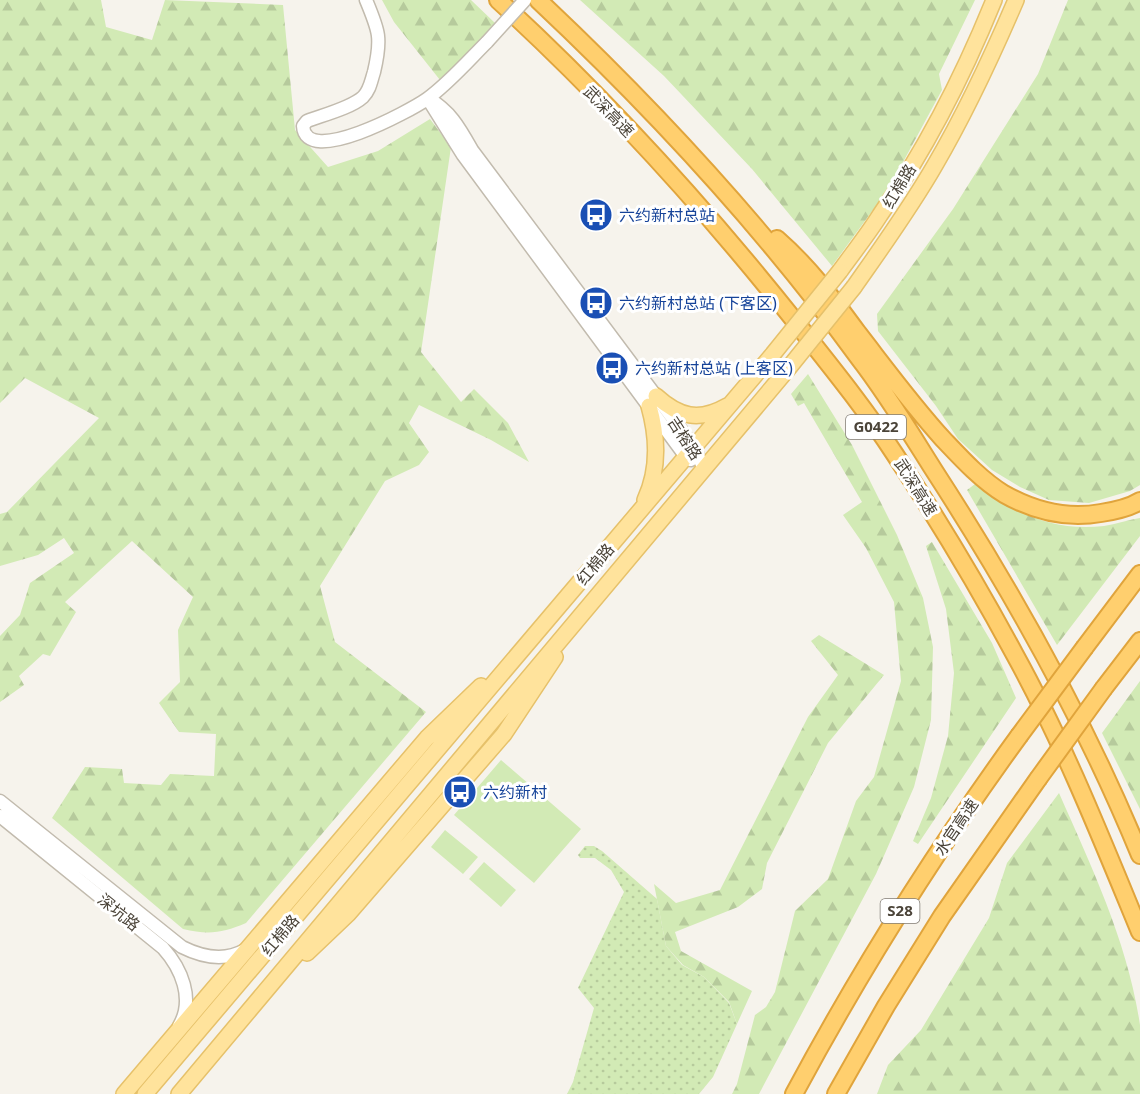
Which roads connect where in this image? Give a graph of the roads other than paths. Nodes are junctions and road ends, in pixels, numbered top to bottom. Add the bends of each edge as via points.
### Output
1 (366, 0) edge
2 (498, 0) edge
3 (525, 0) edge
4 (538, 0) edge
5 (994, 0) edge
6 (1016, 0) edge
7 (428, 98) junction
8 (736, 204) junction
9 (652, 401) junction
10 (730, 405) junction
11 (690, 452) junction
12 (704, 469) junction
13 (1140, 501) edge
14 (639, 512) junction
15 (1140, 574) edge
16 (1140, 641) edge
17 (527, 643) junction
18 (0, 801) edge
19 (0, 816) edge
20 (1140, 855) edge
21 (1140, 932) edge
22 (249, 948) junction
23 (174, 1036) junction
24 (124, 1094) edge
25 (145, 1094) edge
26 (178, 1094) edge
27 (794, 1094) edge
28 (836, 1094) edge

1 - 7 street via 380,39 370,88 356,102 307,121 303,132 317,142 329,141 384,124
2 - 21 highway, 武深高速 / G0422 via 613,114 712,223 804,333 893,451 1016,657 1068,764
3 - 7 street, bridge
4 - 8 highway, 武深高速 / G0422 via 625,85
5 - 10 main road, 红棉路, bridge via 948,99 881,215
6 - 12 main road, 红棉路, bridge via 967,107 897,226 854,287
7 - 9 street, 吉榕路 via 444,107
8 - 13 highway via 796,257 934,429 978,474 1003,493 1046,511 1084,516
8 - 20 highway, 武深高速 / G0422 via 860,358 969,525 1035,635 1088,739
9 - 10 main road via 691,416 717,412
9 - 11 street, 吉榕路
9 - 14 main road via 656,455 649,492
10 - 11 main road, 红棉路
11 - 12 street, 吉榕路
11 - 14 main road, 红棉路
12 - 26 main road, 红棉路
14 - 17 main road, 红棉路
15 - 27 highway, 水官高速 / S28, bridge via 981,789 888,928
16 - 28 highway, S28, bridge via 942,916
17 - 22 main road via 427,738
17 - 25 main road, 红棉路
18 - 22 street, 深坑路 via 182,947 212,957
19 - 23 street, 深坑路 via 174,960 181,973 186,1006
22 - 23 main road
23 - 24 main road

